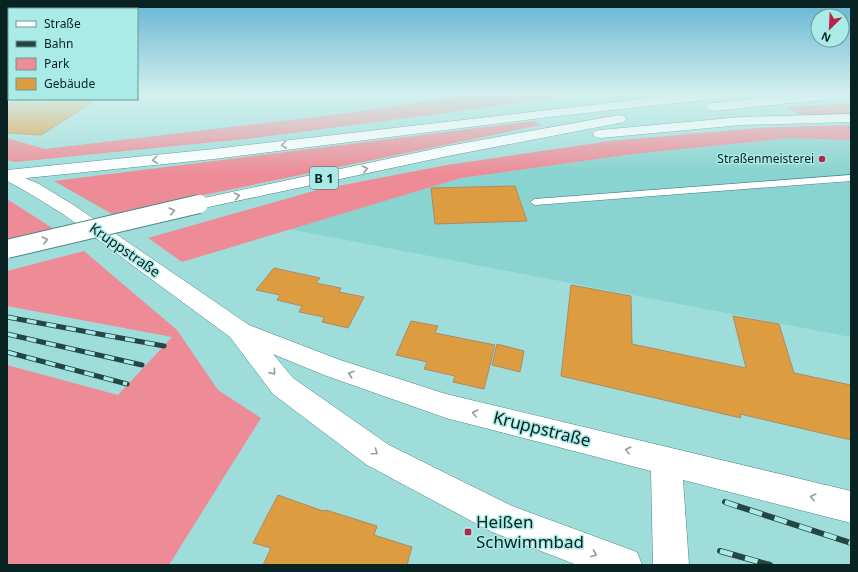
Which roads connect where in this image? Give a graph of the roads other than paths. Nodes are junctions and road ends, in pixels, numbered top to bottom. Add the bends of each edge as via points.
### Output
1 (447, 120) edge
2 (499, 120) edge
3 (619, 120) edge
4 (789, 120) edge
5 (323, 140) junction
6 (448, 151) junction
7 (7, 175) edge
8 (851, 178) edge
9 (535, 202) dead end
10 (7, 249) edge
11 (240, 331) junction
12 (666, 460) junction
13 (851, 507) edge
14 (624, 565) edge
15 (671, 565) edge

1 - 5 main road
2 - 5 main road
3 - 6 main road, B 1
4 - 6 main road via 641,129
5 -> 7 main road
10 -> 6 main road, B 1, bridge via 199,204
7 - 11 main road, Kruppstraße via 69,210
8 - 9 lane
12 -> 11 main road, Kruppstraße via 446,406 333,368
11 -> 14 main road, Kruppstraße via 283,386 378,455 504,520
13 -> 12 main road, Kruppstraße
12 - 15 main road

